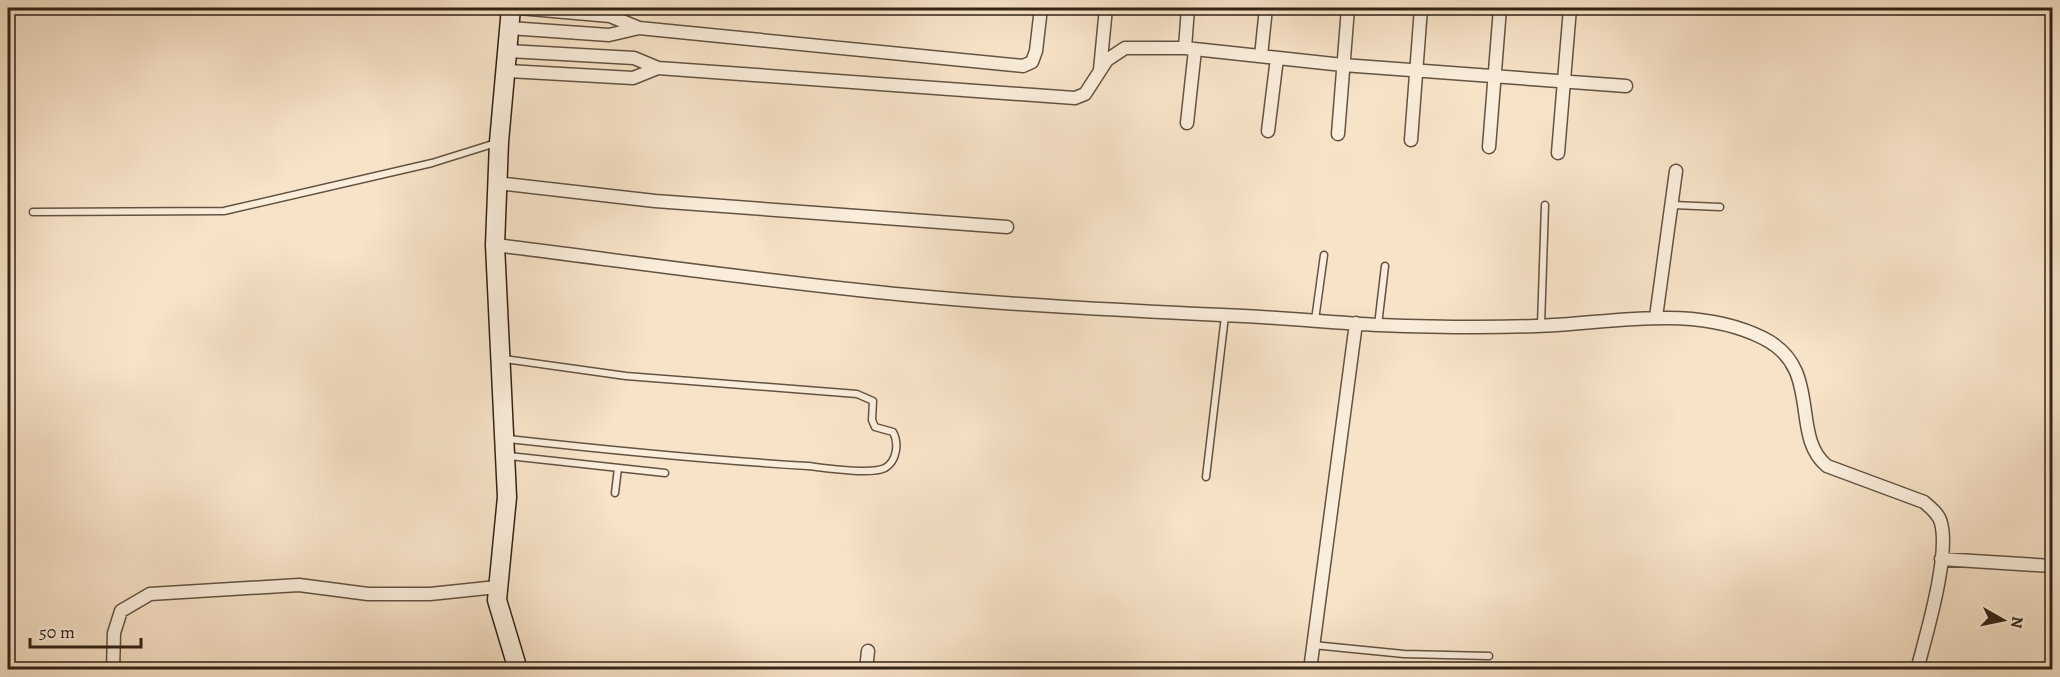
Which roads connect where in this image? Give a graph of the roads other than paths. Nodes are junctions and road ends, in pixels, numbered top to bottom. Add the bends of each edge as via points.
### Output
1 (511, 8) edge
2 (519, 8) edge
3 (1041, 8) edge
4 (1106, 8) edge
5 (1188, 8) edge
6 (1266, 8) edge
7 (1348, 8) edge
8 (1421, 8) edge
9 (1500, 8) edge
10 (1570, 8) edge
11 (509, 28) junction
12 (639, 28) junction
13 (1190, 49) junction
14 (507, 51) junction
15 (1261, 56) junction
16 (1277, 58) junction
17 (1343, 65) junction
18 (658, 68) junction
19 (506, 70) junction
20 (1415, 70) junction
21 (1100, 71) junction
22 (1494, 76) junction
23 (1564, 82) junction
24 (1626, 86) dead end
25 (1187, 123) dead end
26 (1268, 131) dead end
27 (1338, 134) dead end
28 (1410, 140) dead end
29 (499, 142) junction
30 (1489, 147) dead end
31 (1558, 153) dead end
32 (1676, 171) dead end
33 (497, 183) junction
34 (1545, 205) dead end
35 (1673, 205) junction
36 (1720, 207) dead end
37 (33, 212) dead end
38 (1007, 227) dead end
39 (495, 245) junction
40 (1324, 255) dead end
41 (1385, 266) dead end
42 (1225, 315) junction
43 (1656, 317) junction
44 (1315, 321) junction
45 (1356, 323) junction
46 (1378, 325) junction
47 (1541, 326) junction
48 (500, 358) junction
49 (505, 447) junction
50 (618, 468) junction
51 (665, 473) dead end
52 (1206, 477) dead end
53 (615, 493) dead end
54 (1941, 559) junction
55 (2052, 566) edge
56 (497, 587) junction
57 (1313, 645) junction
58 (868, 651) dead end
59 (1489, 656) dead end
60 (113, 669) edge
61 (519, 669) edge
62 (866, 669) edge
63 (1310, 669) edge
64 (1917, 669) edge

1 - 11 street
2 - 12 street via 610,16
3 - 12 street via 1036,51 1032,62 1023,66
4 - 21 street
5 - 13 street
6 - 15 street
7 - 17 street
8 - 20 street
9 - 22 street
10 - 23 street
11 - 12 street via 609,35
11 - 14 street
13 - 15 street
13 - 21 street via 1125,48 1107,60
13 - 25 street
14 - 18 street via 634,58
14 - 19 street
15 - 16 street
16 - 17 street
16 - 26 street
17 - 20 street
17 - 27 street
18 - 19 street via 633,78
18 - 21 street via 1075,98 1085,94
19 - 29 street
20 - 22 street
20 - 28 street
22 - 23 street
22 - 30 street
23 - 24 street
23 - 31 street
29 - 33 street
29 - 37 lane via 432,163 225,210
32 - 35 street
33 - 38 street via 678,203
33 - 39 street
34 - 47 lane
35 - 36 lane
35 - 43 street
39 - 42 street via 905,295
39 - 48 street
40 - 44 lane
41 - 46 lane
42 - 44 street
42 - 52 lane
43 - 47 street
43 - 54 street via 1738,328 1766,339 1784,353 1800,382 1811,445 1817,458 1827,466 1924,502 1941,524
44 - 45 street
45 - 46 street
45 - 57 street
46 - 47 street
48 - 49 street
48 - 49 lane via 626,376 857,394 873,401 875,427 893,432 897,438 896,453 889,464 882,469 864,470
49 - 50 lane
49 - 56 street via 507,497
50 - 51 lane
50 - 53 lane
54 - 55 street
54 - 64 street
56 - 60 street via 430,594 368,594 299,585 150,594 121,611 114,633
56 - 61 street via 500,616
57 - 59 lane via 1404,654
57 - 63 street
58 - 62 street

